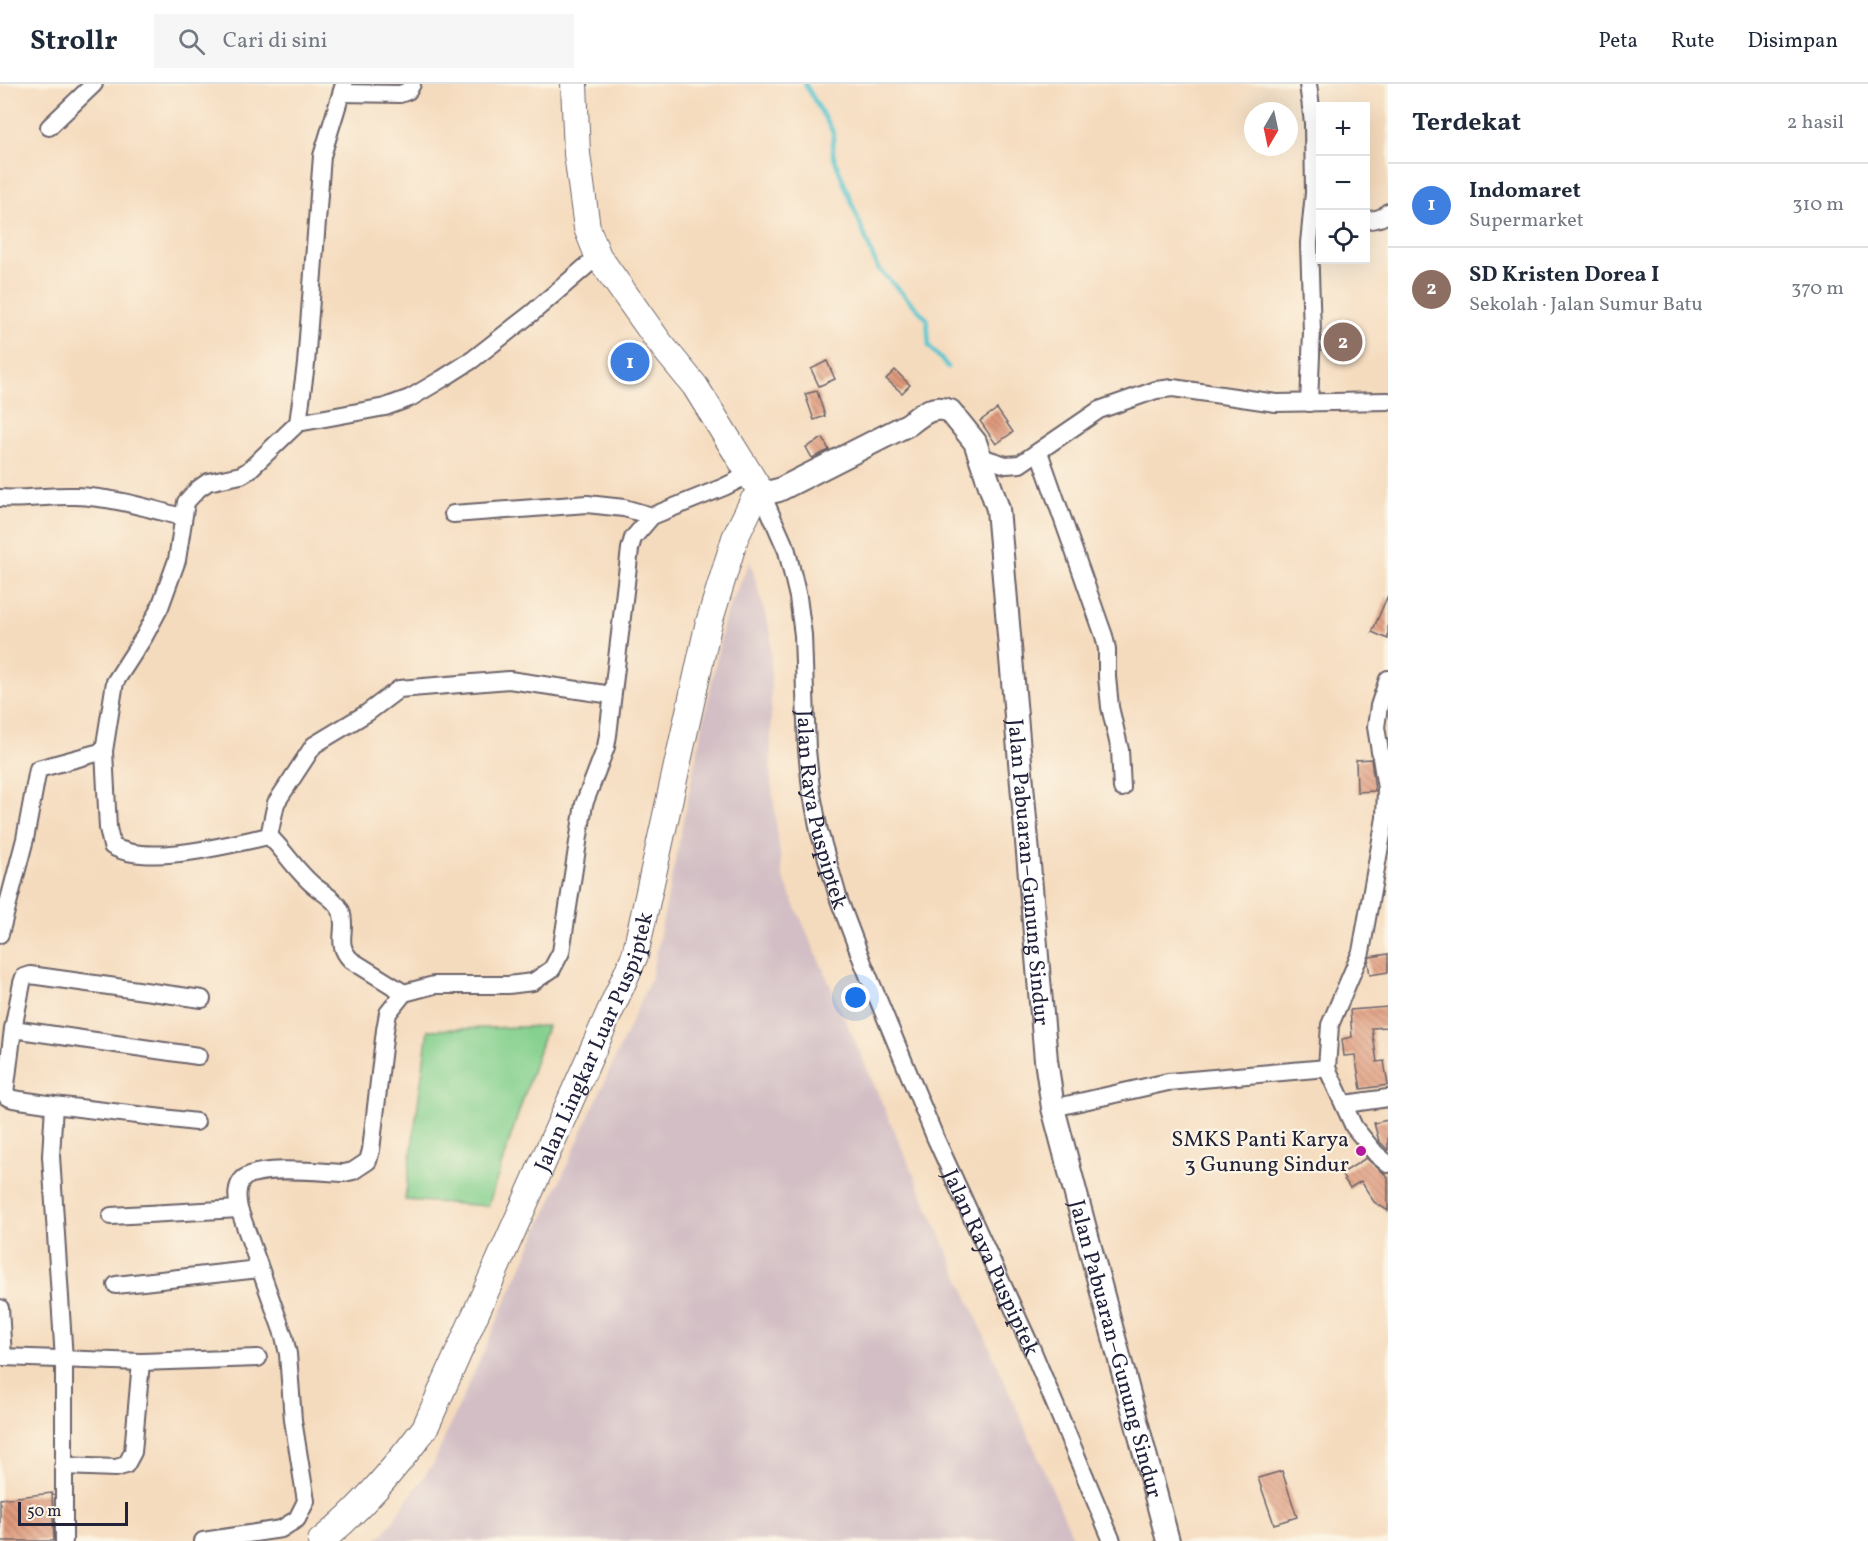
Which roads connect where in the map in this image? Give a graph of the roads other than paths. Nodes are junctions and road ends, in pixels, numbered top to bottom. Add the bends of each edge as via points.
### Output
1 (94, 84) edge
2 (412, 84) edge
3 (574, 84) edge
4 (1308, 84) edge
5 (343, 88) edge
6 (49, 127) dead end
7 (1388, 212) edge
8 (1316, 218) edge
9 (1370, 220) edge
10 (598, 256) junction
11 (1388, 402) edge
12 (1309, 403) junction
13 (298, 423) junction
14 (1039, 453) junction
15 (981, 457) junction
16 (756, 484) junction
17 (0, 498) edge
18 (453, 514) dead end
19 (652, 516) junction
20 (182, 517) junction
21 (1388, 679) edge
22 (612, 695) junction
23 (104, 751) junction
24 (1122, 788) dead end
25 (269, 836) junction
26 (0, 934) edge
27 (404, 993) junction
28 (202, 999) dead end
29 (13, 1029) junction
30 (198, 1056) dead end
31 (1327, 1068) junction
32 (1388, 1098) edge
33 (1345, 1104) junction
34 (54, 1105) junction
35 (1053, 1107) junction
36 (196, 1122) dead end
37 (1388, 1164) edge
38 (239, 1209) junction
39 (111, 1216) dead end
40 (259, 1269) junction
41 (116, 1285) dead end
42 (0, 1308) edge
43 (2, 1357) edge
44 (258, 1358) dead end
45 (64, 1360) junction
46 (141, 1362) junction
47 (63, 1466) junction
48 (64, 1541) edge
49 (203, 1541) edge
50 (321, 1541) edge
51 (1112, 1541) edge
52 (1167, 1541) edge

1 - 6 street
2 - 5 street via 408,91 400,93
3 - 10 main road, Jalan Raya Puspiptek via 577,154 587,228
4 - 8 street
5 - 13 street via 322,156
7 - 9 street
8 - 12 street via 1310,243
10 - 13 street via 472,360 410,398 385,407
10 - 16 main road, Jalan Raya Puspiptek via 695,386
11 - 12 street
12 - 14 street via 1265,403 1173,388 1156,390 1099,410
13 - 20 street via 248,471 208,482 198,489 186,501
14 - 15 street via 1016,465
14 - 24 street via 1104,636
15 - 16 street, Jalan Pabuaran–Gunung Sindur via 975,442 950,411 935,409 778,490
15 - 35 street, Jalan Pabuaran–Gunung Sindur via 998,509
16 - 19 street via 724,487
16 - 50 main road, Jalan Lingkar Luar Puspiptek via 708,626 630,965 425,1428 394,1469
16 - 51 street, Jalan Raya Puspiptek via 787,551 798,597 811,789 839,900 935,1137 1031,1347
17 - 20 street via 92,497
18 - 19 street via 586,504
19 - 22 street via 633,538 630,549
20 - 23 street via 177,560 160,607 116,682
21 - 31 street via 1376,727 1386,788 1385,819 1361,952 1330,1025
22 - 25 street via 509,680 399,689 314,745 276,802
22 - 27 street via 606,747 584,804 559,959 547,974 533,982 434,986
23 - 25 street via 108,828 115,848 168,855
23 - 26 street via 38,769 25,839
25 - 27 street via 314,886 336,903 342,919 345,954
27 - 38 street via 388,1013 384,1030 368,1161 344,1173 251,1174 238,1188
28 - 29 street via 30,975 24,977
29 - 30 street
29 - 34 street via 7,1097
31 - 33 street
31 - 35 street via 1168,1082
32 - 33 street
33 - 37 street via 1354,1127
34 - 36 street
34 - 45 street via 51,1156
35 - 52 street, Jalan Pabuaran–Gunung Sindur
38 - 39 street
38 - 40 street
40 - 41 street
40 - 49 street via 288,1354 292,1419 306,1501 297,1519 280,1529
42 - 43 street
43 - 45 street
44 - 46 street
45 - 46 street
45 - 47 street
46 - 47 street via 133,1452 126,1465
47 - 48 street

